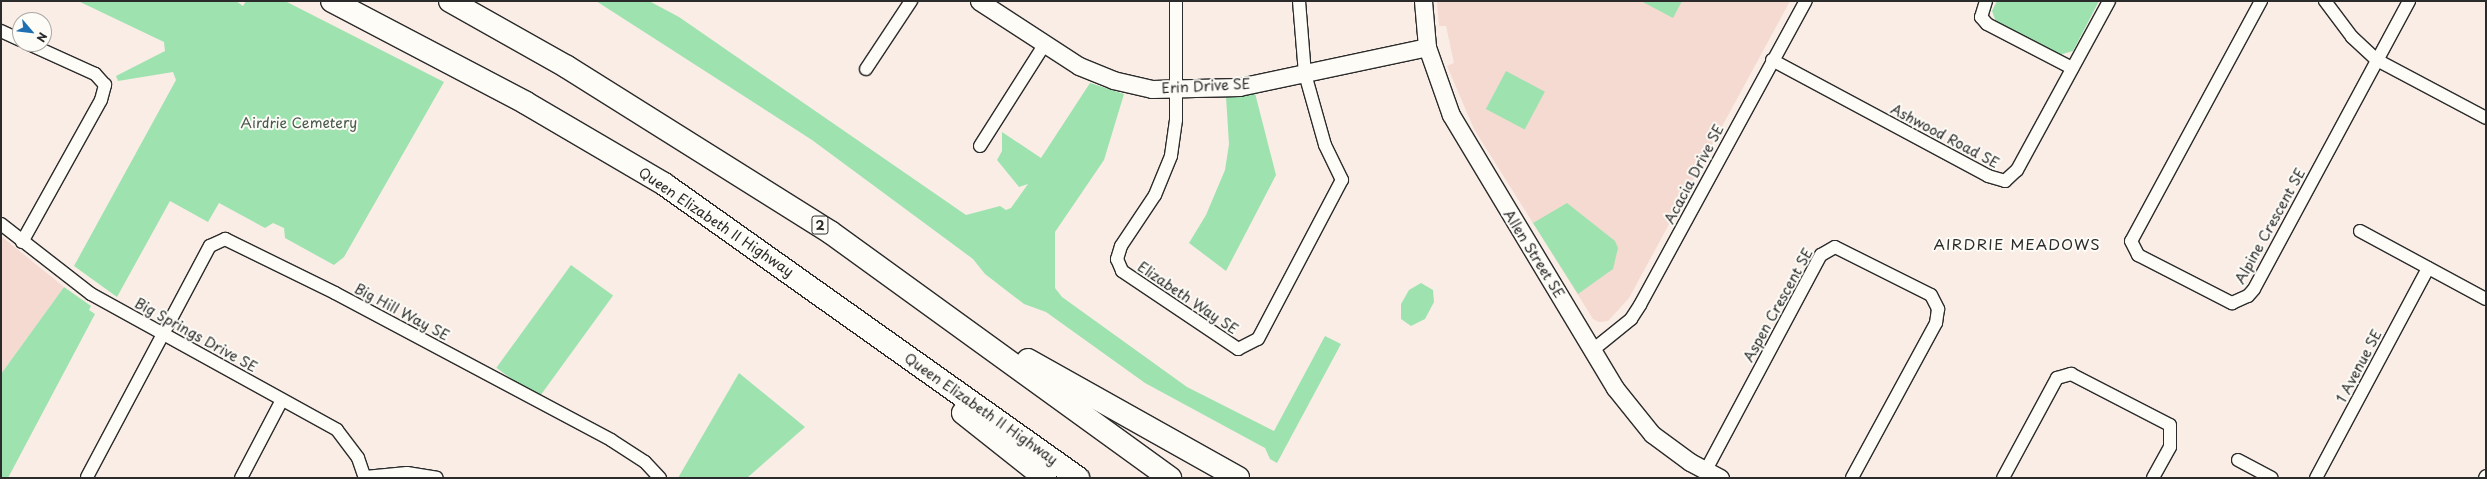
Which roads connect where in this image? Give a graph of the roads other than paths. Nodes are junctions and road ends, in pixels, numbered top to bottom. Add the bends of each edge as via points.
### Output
1 (332, 1) edge
2 (450, 1) edge
3 (911, 1) edge
4 (979, 1) edge
5 (1176, 1) edge
6 (1299, 1) edge
7 (1423, 1) edge
8 (1806, 1) edge
9 (1986, 1) edge
10 (2109, 1) edge
11 (2261, 1) edge
12 (2325, 1) edge
13 (2409, 1) edge
14 (1, 31) edge
15 (12, 36) edge
16 (1044, 45) junction
17 (1427, 47) junction
18 (47, 52) edge
19 (1772, 60) junction
20 (2377, 60) junction
21 (2072, 68) junction
22 (866, 69) dead end
23 (1305, 74) junction
24 (1176, 90) junction
25 (2486, 118) edge
26 (980, 146) dead end
27 (1, 224) edge
28 (2360, 232) dead end
29 (22, 242) junction
30 (2428, 268) junction
31 (2486, 299) edge
32 (946, 315) junction
33 (163, 334) junction
34 (881, 338) junction
35 (1594, 349) junction
36 (282, 400) junction
37 (2238, 460) dead end
38 (1713, 474) edge
39 (87, 477) dead end
40 (241, 478) edge
41 (365, 478) edge
42 (437, 478) edge
43 (660, 478) edge
44 (1045, 478) edge
45 (1078, 478) edge
46 (1170, 478) edge
47 (1238, 478) edge
48 (1852, 478) edge
49 (2004, 478) edge
50 (2153, 478) edge
51 (2272, 478) edge
52 (2316, 478) edge

1 - 34 highway, Queen Elizabeth II Highway via 526,103 664,184
2 - 32 highway, 2 via 706,151 830,232
3 - 22 street
4 - 16 street, Erin Drive SE
5 - 24 street
6 - 23 street
7 - 17 street, Allen Street SE
8 - 19 street, Acacia Drive SE
9 - 21 street via 1981,17 1987,24
10 - 21 street, Ashwood Road SE
11 - 20 street, Alpine Crescent SE via 2132,235 2138,255 2224,302 2240,301 2254,289
12 - 20 street via 2352,37
13 - 20 street, Alpine Crescent SE
14 - 15 street
16 - 24 street, Erin Drive SE via 1113,80
16 - 26 street
17 - 23 street, Erin Drive SE
17 - 35 street, Allen Street SE via 1440,89 1470,151
18 - 29 street via 95,74 105,85 101,100
19 - 21 street, Ashwood Road SE via 1988,176 2005,181 2017,170
19 - 35 street, Acacia Drive SE via 1640,305 1631,319
20 - 25 street
23 - 24 street, Erin Drive SE via 1239,87
23 - 24 street, Elizabeth Way SE via 1325,145 1340,171 1341,186 1258,338 1238,349 1122,271 1117,259 1164,175 1176,127
27 - 29 street, Big Springs Drive SE
28 - 30 street
29 - 33 street, Big Springs Drive SE via 91,294
30 - 31 street
30 - 52 street, 1 Avenue SE
32 - 46 highway, 2
32 - 47 highway
33 - 36 street, Big Springs Drive SE
33 - 39 street, Big Hill Way SE
33 - 43 street, Big Hill Way SE via 210,246 218,240 230,239 631,451
34 - 44 highway via 924,383
34 - 45 highway, Queen Elizabeth II Highway
35 - 38 street, Allen Street SE via 1631,412 1672,451
36 - 40 street
36 - 41 street, Big Springs Drive SE via 337,430 358,458
37 - 51 street
38 - 48 street, Aspen Crescent SE via 1821,255 1835,247 1931,295 1938,309 1936,323
41 - 42 street via 407,473
49 - 50 street via 2057,378 2071,374 2170,425 2170,447

